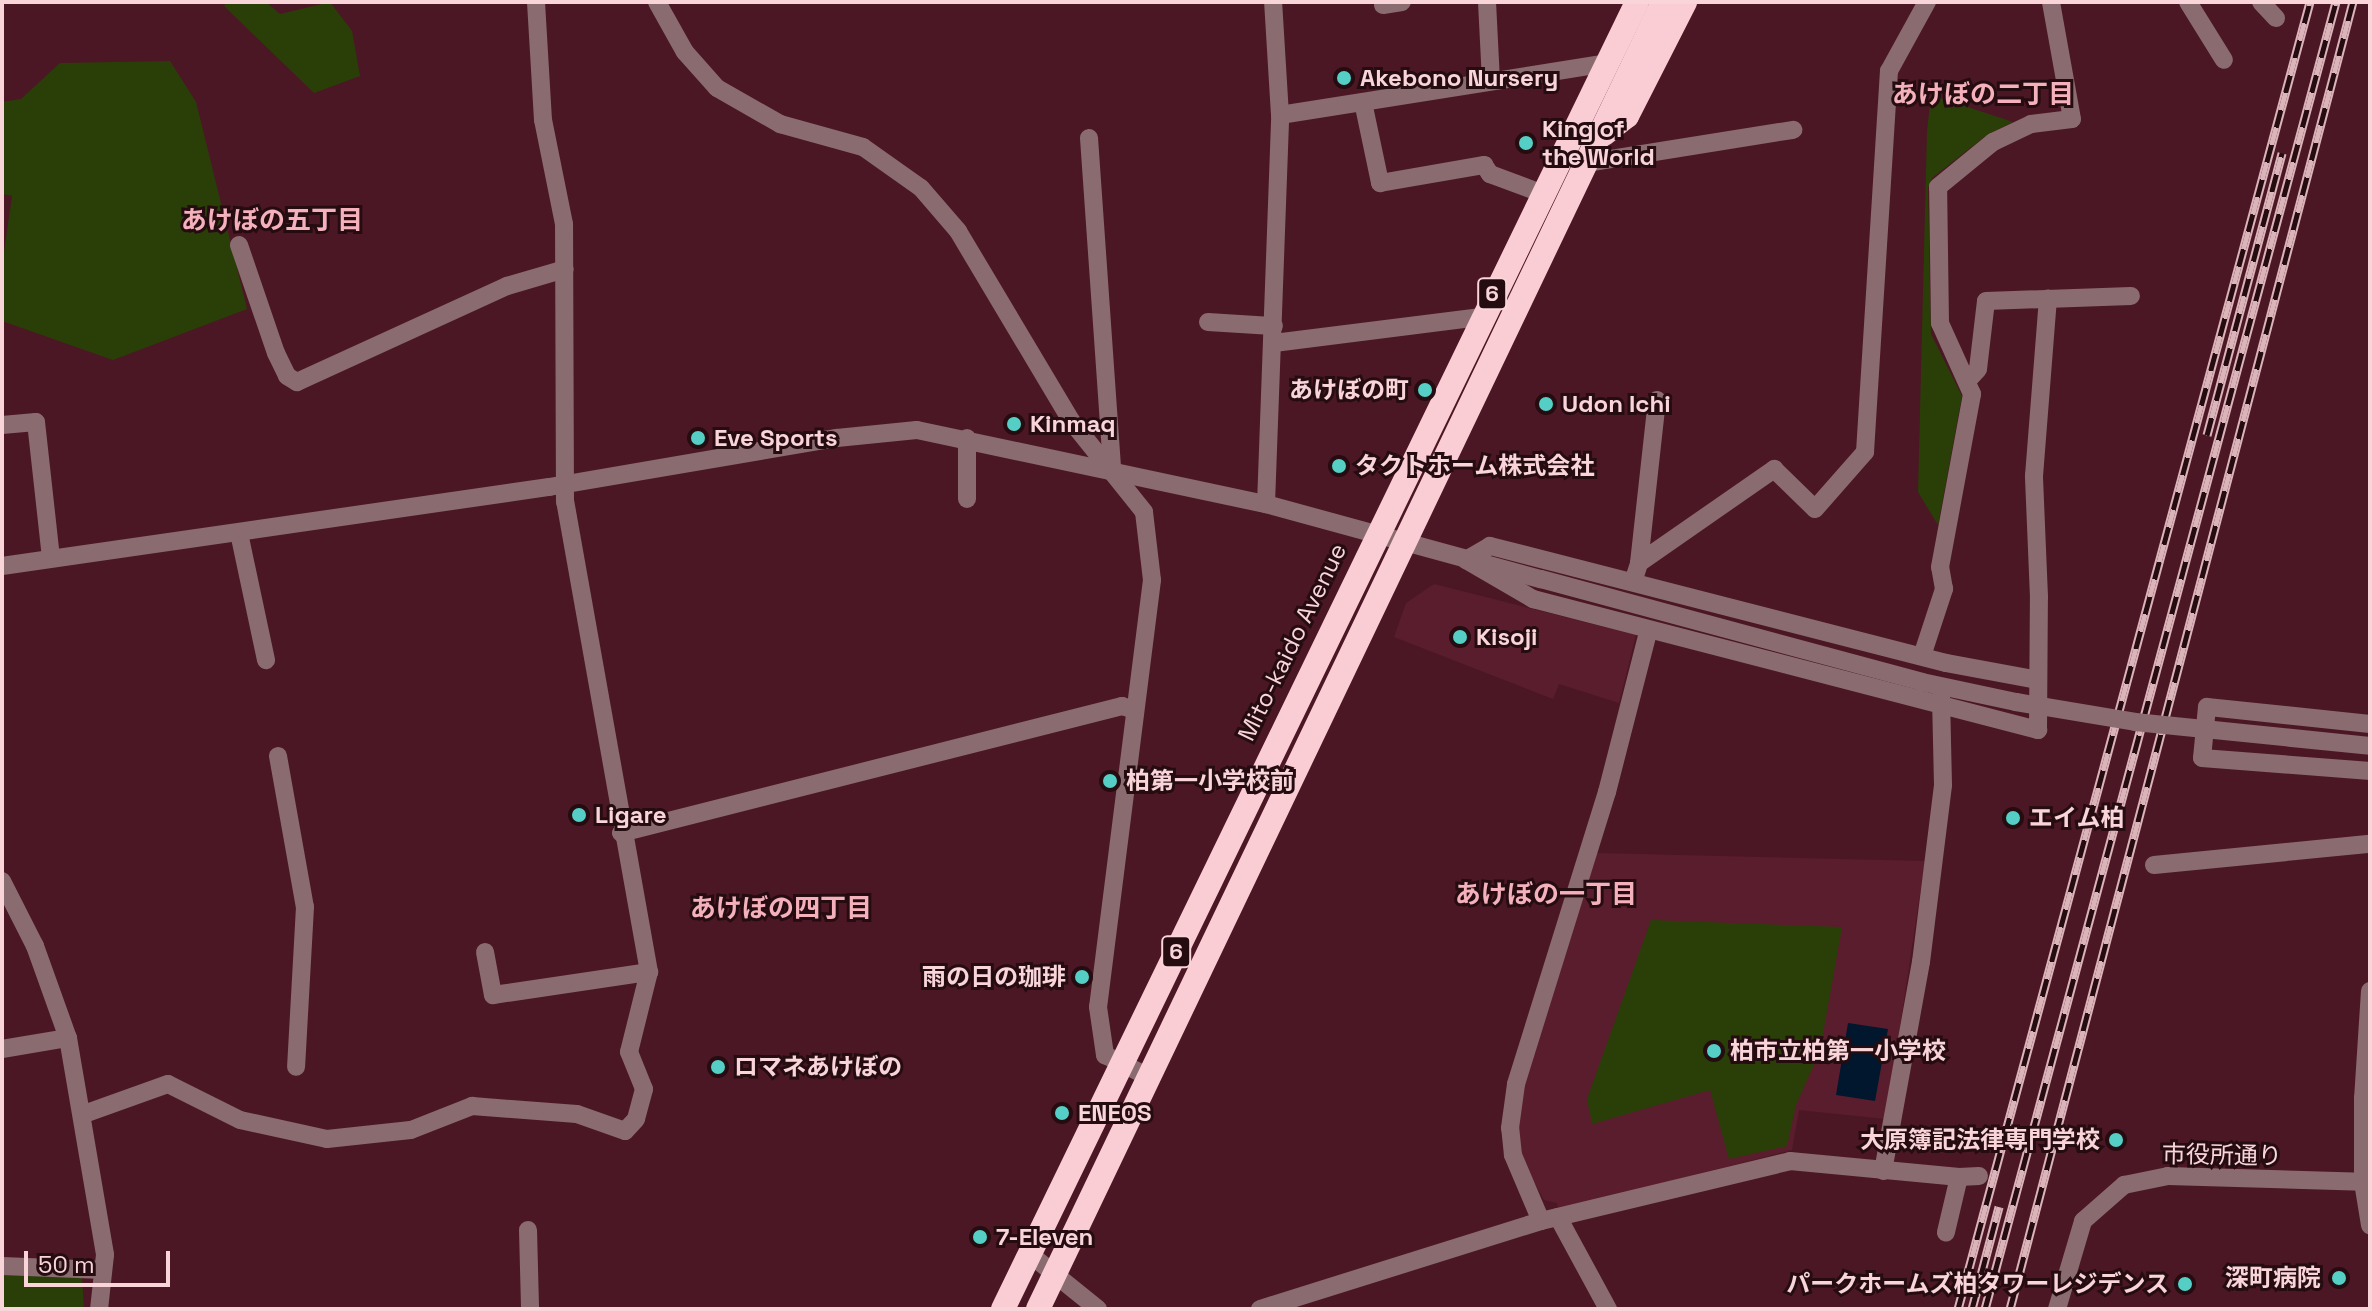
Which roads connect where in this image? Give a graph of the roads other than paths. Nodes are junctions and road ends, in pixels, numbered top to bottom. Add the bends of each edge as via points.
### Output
1 (536, 2) edge
2 (657, 2) edge
3 (1273, 2) edge
4 (1487, 2) edge
5 (1619, 2) edge
6 (1637, 2) edge
7 (1663, 2) edge
8 (1685, 2) edge
9 (1927, 2) edge
10 (2051, 2) edge
11 (2188, 2) edge
12 (2261, 2) edge
13 (2276, 18) dead end
14 (1610, 58) junction
15 (2224, 60) dead end
16 (1491, 80) junction
17 (1363, 102) junction
18 (1280, 115) junction
19 (1793, 130) dead end
20 (1089, 138) dead end
21 (1597, 139) junction
22 (1586, 163) junction
23 (1541, 193) junction
24 (239, 245) dead end
25 (565, 269) junction
26 (2131, 296) dead end
27 (2048, 299) junction
28 (1481, 317) junction
29 (1208, 322) dead end
30 (1274, 334) junction
31 (1967, 381) junction
32 (1657, 400) dead end
33 (2, 425) edge
34 (967, 438) junction
35 (1112, 471) junction
36 (565, 484) junction
37 (967, 499) dead end
38 (1266, 504) junction
39 (239, 533) junction
40 (1375, 535) junction
41 (1405, 544) junction
42 (51, 558) junction
43 (1466, 560) junction
44 (1639, 563) junction
45 (2, 566) edge
46 (1633, 582) junction
47 (1648, 632) junction
48 (1922, 656) junction
49 (266, 660) dead end
50 (1946, 663) junction
51 (2038, 680) junction
52 (1939, 709) junction
53 (1134, 710) junction
54 (2370, 724) edge
55 (2370, 746) edge
56 (278, 756) dead end
57 (2370, 771) edge
58 (621, 833) junction
59 (2370, 844) edge
60 (2154, 865) dead end
61 (2, 881) edge
62 (485, 952) dead end
63 (649, 972) junction
64 (2370, 991) edge
65 (68, 1038) junction
66 (2, 1049) edge
67 (2368, 1060) edge
68 (1123, 1066) junction
69 (296, 1067) dead end
70 (1151, 1078) junction
71 (84, 1114) junction
72 (1883, 1171) junction
73 (1979, 1176) dead end
74 (1959, 1177) junction
75 (2367, 1182) edge
76 (1550, 1219) junction
77 (2370, 1225) edge
78 (528, 1230) dead end
79 (1946, 1232) dead end
80 (1031, 1255) junction
81 (2, 1266) edge
82 (103, 1270) junction
83 (1055, 1272) junction
84 (1299, 1303) edge
85 (99, 1309) edge
86 (530, 1309) edge
87 (1003, 1309) edge
88 (1038, 1309) edge
89 (1098, 1309) edge
90 (1260, 1309) edge
91 (1608, 1309) edge
92 (2057, 1309) edge

1 - 25 street via 543,120 564,224
2 - 35 street via 685,52 717,88 780,124 863,147 921,188 958,231 1072,422
3 - 18 street
4 - 16 street
5 - 14 highway
6 - 14 highway, Mito-kaido Avenue / 6
7 - 21 highway, 6
8 - 21 highway via 1627,116
9 - 44 street via 1889,71 1865,452 1815,509 1774,469
10 - 31 street via 2072,119 2031,124 1993,142 1938,187 1940,323
11 - 15 street
12 - 13 street
14 - 16 street
14 - 23 highway, Mito-kaido Avenue / 6
16 - 17 street
17 - 18 street
17 - 23 street via 1380,183 1484,165 1490,174
18 - 30 street
19 - 22 street
20 - 35 street
21 - 22 highway, 6
22 - 41 highway, 6
23 - 28 highway, Mito-kaido Avenue / 6
24 - 25 street via 276,353 287,376 297,382 507,286
25 - 36 street
26 - 27 street
27 - 31 street via 1986,301 1978,369
27 - 51 street via 2034,476
28 - 30 street
28 - 40 highway, Mito-kaido Avenue / 6
29 - 30 street
30 - 38 street
31 - 48 street via 1972,394 1940,567 1944,589
32 - 44 street
33 - 42 street via 36,422
34 - 35 street
34 - 36 street via 917,430 837,438
34 - 37 street
35 - 38 street
35 - 53 street via 1144,512 1150,547 1152,580
36 - 39 street
36 - 58 street
38 - 40 street
39 - 42 street
39 - 49 street
40 - 41 street
40 - 68 highway, Mito-kaido Avenue / 6
41 - 43 street
41 - 70 highway, 6
42 - 45 street
43 - 46 street via 1490,546
43 - 47 street via 1533,599
43 - 55 street, bridge via 1922,682 2016,702 2135,722
44 - 46 street
46 - 48 street
47 - 52 street
47 - 76 street via 1607,792 1555,944 1516,1084 1510,1128 1513,1155
48 - 50 street
50 - 51 street
50 - 52 street
51 - 52 street via 2038,730
52 - 72 street via 1941,800 1921,962
53 - 58 street via 1122,706
53 - 68 street via 1098,997 1099,1041 1105,1055
54 - 57 street via 2207,707 2202,758
56 - 69 street via 305,907
58 - 63 street
59 - 60 street
61 - 65 street via 35,946
62 - 63 street via 493,995
63 - 71 street via 629,1052 644,1089 636,1119 625,1131 577,1114 472,1106 411,1130 327,1139 240,1120 168,1084
64 - 67 street
65 - 66 street
65 - 71 street
67 - 75 street
68 - 70 street
68 - 80 highway, Mito-kaido Avenue / 6
70 - 83 highway, 6
71 - 82 street
72 - 74 street
72 - 76 street via 1790,1161
73 - 74 street
74 - 79 street
75 - 77 street
75 - 92 street, 市役所通り via 2168,1176 2124,1185 2083,1221
76 - 84 street
76 - 91 street
78 - 86 street
80 - 83 street
80 - 87 highway, Mito-kaido Avenue / 6
81 - 82 street
82 - 85 street
83 - 88 highway, 6
83 - 89 street
84 - 90 street

